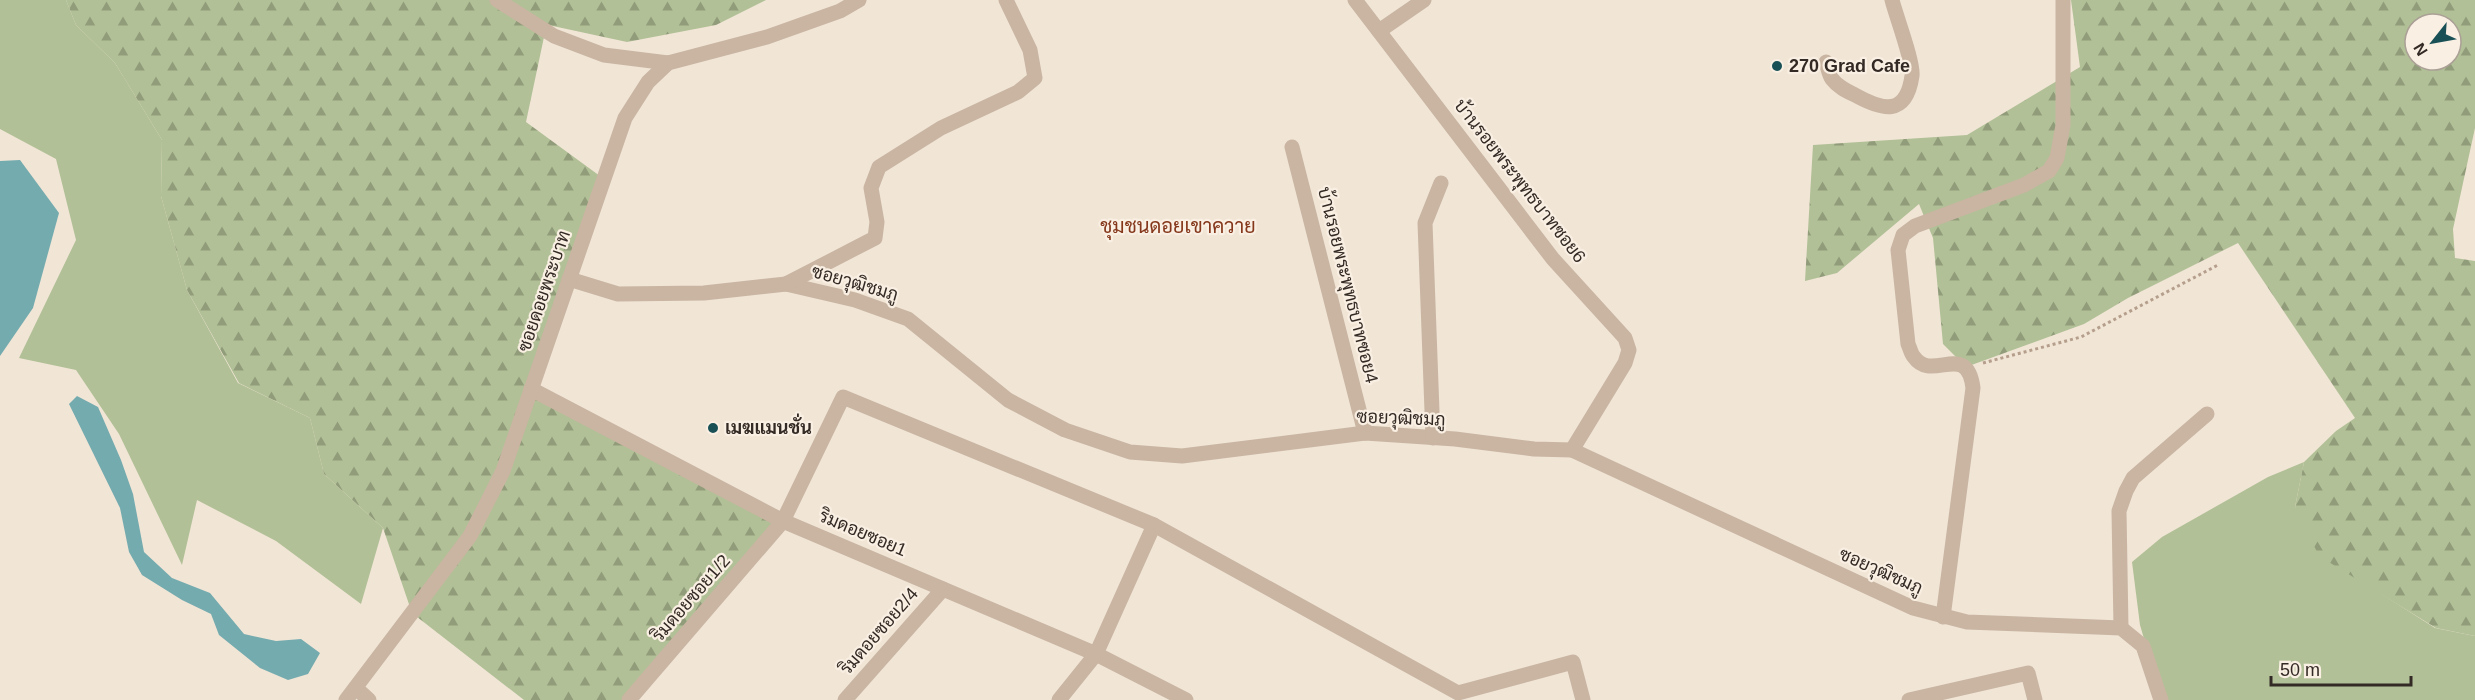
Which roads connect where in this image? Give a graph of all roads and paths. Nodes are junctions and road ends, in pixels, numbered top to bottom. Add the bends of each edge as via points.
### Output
1 (497, 0) edge
2 (859, 0) edge
3 (1005, 0) edge
4 (1355, 0) edge
5 (1424, 0) edge
6 (1892, 0) edge
7 (2063, 0) edge
8 (1379, 31) junction
9 (1826, 62) dead end
10 (668, 63) junction
11 (1292, 147) dead end
12 (1441, 183) dead end
13 (2218, 265) dead end
14 (569, 279) junction
15 (786, 284) junction
16 (1966, 367) junction
17 (531, 389) junction
18 (2208, 414) dead end
19 (1365, 433) junction
20 (1433, 438) junction
21 (1572, 450) junction
22 (783, 520) junction
23 (1154, 525) junction
24 (943, 589) junction
25 (1943, 617) junction
26 (2121, 628) junction
27 (1096, 654) junction
28 (351, 694) edge
29 (1459, 697) edge
30 (369, 700) edge
31 (629, 700) edge
32 (845, 700) edge
33 (1059, 700) edge
34 (1186, 700) edge
35 (1583, 700) edge
36 (1909, 700) edge
37 (2035, 700) edge
38 (2161, 700) edge

1 - 10 street via 554,36 604,56
2 - 10 street, ซอยดอยพระบาท via 840,11 767,37
3 - 15 street via 1030,50 1035,78 1018,92 941,128 879,167 871,188 878,222 875,238
4 - 8 street, บ้านรอยพระพุทธบาทซอย6
5 - 8 street
6 - 9 street via 1912,74 1908,92 1900,103 1880,107 1843,89 1830,77
7 - 16 street via 2063,125 2057,158 2049,171 2024,185 1915,226 1903,235 1898,250 1908,344 1914,358 1931,366
8 - 21 street, บ้านรอยพระพุทธบาทซอย6 via 1553,259 1625,338 1629,350 1625,363
10 - 14 street, ซอยดอยพระบาท via 648,82 625,118
11 - 19 street, บ้านรอยพระพุทธบาทซอย4
12 - 20 street via 1425,223
13 - 16 path via 2081,338
14 - 15 street, ซอยวุฒิชมภู via 618,294 704,293
14 - 17 street, ซอยดอยพระบาท
15 - 19 street, ซอยวุฒิชมภู via 855,300 908,319 1008,400 1065,430 1130,452 1182,456
16 - 25 street via 1973,388
17 - 22 street, ริมดอยซอย1
17 - 28 street, ซอยดอยพระบาท via 502,471 470,536
18 - 26 street via 2133,478 2126,491 2120,511
19 - 20 street, ซอยวุฒิชมภู
20 - 21 street, ซอยวุฒิชมภู
21 - 25 street, ซอยวุฒิชมภู via 1913,608
22 - 23 street, ริมดอยซอย1/2 via 843,397
22 - 24 street, ริมดอยซอย1
22 - 31 street, ริมดอยซอย1/2
23 - 27 street
23 - 29 street
24 - 27 street, ริมดอยซอย1
24 - 32 street, ริมดอยซอย2/4
25 - 26 street, ซอยวุฒิชมภู via 1967,622
26 - 38 street via 2142,646
27 - 33 street
27 - 34 street, ริมดอยซอย1
28 - 30 street
29 - 35 street via 1574,662
36 - 37 street via 2028,673

